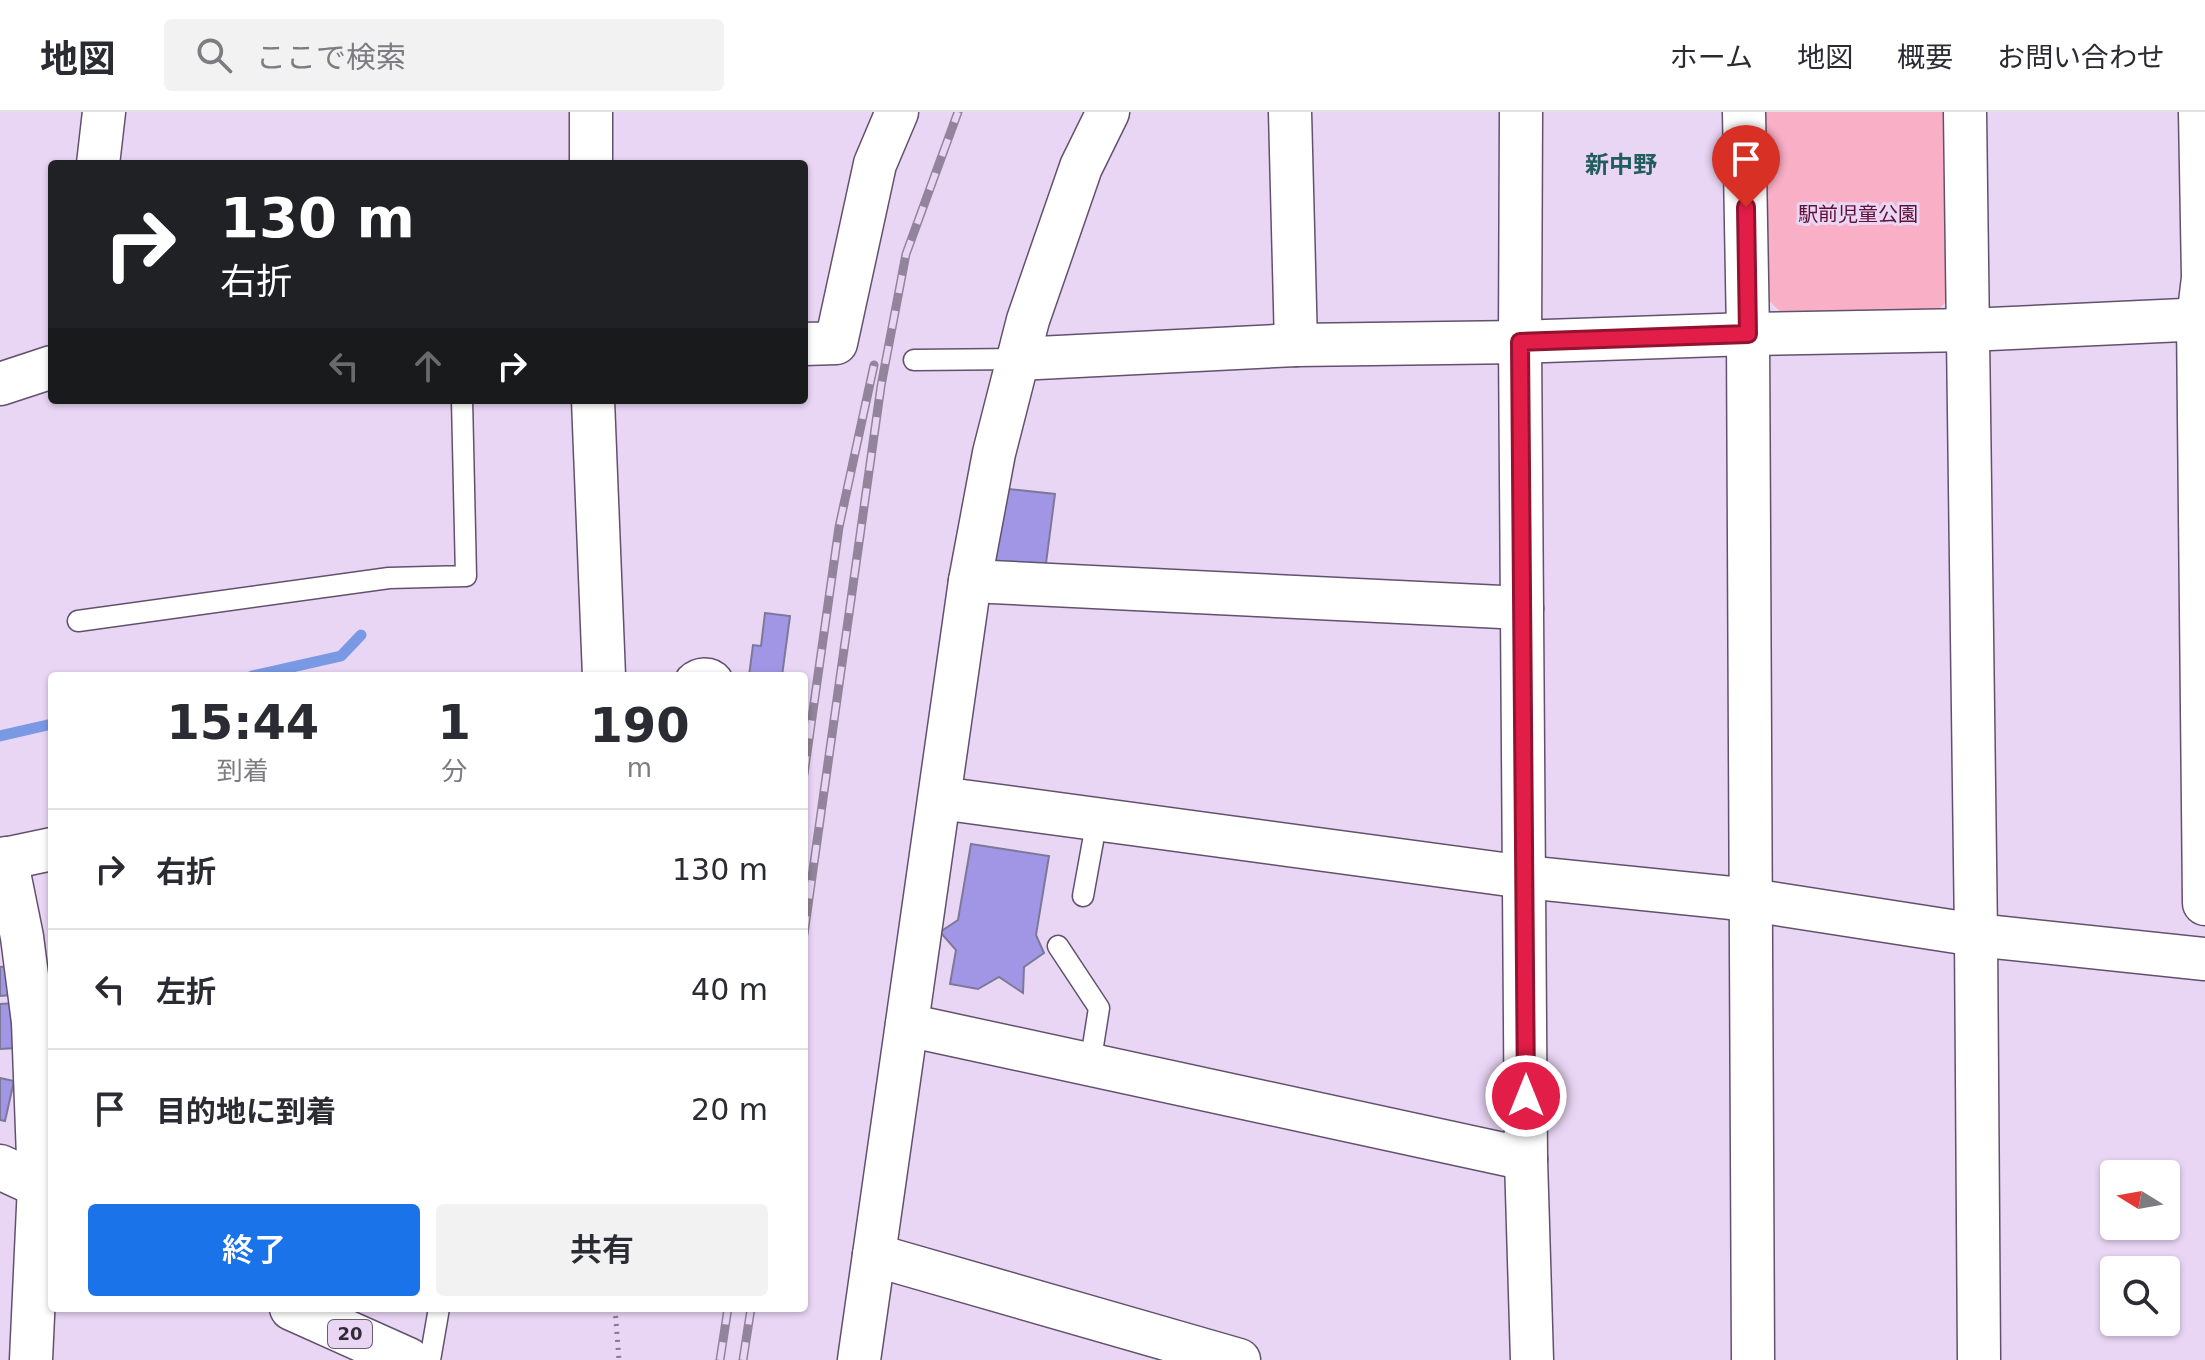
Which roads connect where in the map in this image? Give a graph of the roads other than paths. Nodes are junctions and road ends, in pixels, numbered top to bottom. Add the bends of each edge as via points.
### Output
1 (104, 112) edge
2 (591, 112) edge
3 (897, 112) edge
4 (1108, 112) edge
5 (1290, 112) edge
6 (1521, 112) edge
7 (1744, 112) edge
8 (1965, 112) edge
9 (2202, 121) edge
10 (98, 160) edge
11 (591, 160) edge
12 (2202, 319) edge
13 (1968, 330) junction
14 (1748, 334) junction
15 (1520, 342) junction
16 (808, 344) edge
17 (1296, 345) junction
18 (1018, 359) junction
19 (914, 360) dead end
20 (48, 368) edge
21 (0, 384) edge
22 (462, 404) edge
23 (593, 404) edge
24 (2203, 452) edge
25 (2203, 524) edge
26 (970, 581) junction
27 (2203, 601) edge
28 (1522, 608) junction
29 (78, 621) dead end
30 (604, 672) edge
31 (691, 672) edge
32 (718, 672) edge
33 (2204, 732) edge
34 (2204, 790) edge
35 (940, 798) junction
36 (1097, 819) junction
37 (48, 850) edge
38 (3, 859) edge
39 (1524, 877) junction
40 (1083, 896) dead end
41 (1751, 900) junction
42 (2205, 903) edge
43 (1976, 935) junction
44 (1058, 946) dead end
45 (2205, 959) edge
46 (907, 1025) junction
47 (1090, 1065) junction
48 (1526, 1159) junction
49 (30, 1181) edge
50 (874, 1255) junction
51 (301, 1312) edge
52 (438, 1312) edge
53 (21, 1342) edge
54 (408, 1360) edge
55 (430, 1360) edge
56 (859, 1360) edge
57 (1239, 1360) edge
58 (1532, 1360) edge
59 (1753, 1360) edge
60 (1979, 1360) edge

1 - 10 street
2 - 11 street
3 - 16 street via 875,164 836,343
4 - 18 street via 1081,167
5 - 17 street
6 - 15 street
7 - 14 street
8 - 13 street
9 - 12 street
12 - 13 street
12 - 24 street
13 - 14 street
13 - 43 street
14 - 15 street
14 - 41 street
15 - 17 street
15 - 28 street
17 - 18 street
18 - 19 lane
18 - 26 street
20 - 21 street
22 - 29 lane via 466,576 389,578
23 - 30 street
24 - 25 street
25 - 27 street
26 - 28 street
26 - 35 street
27 - 33 street
28 - 39 street
31 - 32 lane
33 - 34 street
34 - 42 street
35 - 36 street
35 - 46 street
36 - 39 street
36 - 40 lane
37 - 38 street
38 - 49 street via 22,937 33,1022
39 - 41 street
39 - 48 street
41 - 43 street
41 - 59 street
43 - 45 street
43 - 60 street
44 - 47 lane via 1099,1008
46 - 47 street
46 - 50 street
47 - 48 street
48 - 58 street
49 - 53 street
50 - 56 street
50 - 57 street
51 - 54 street, 20
52 - 55 lane

